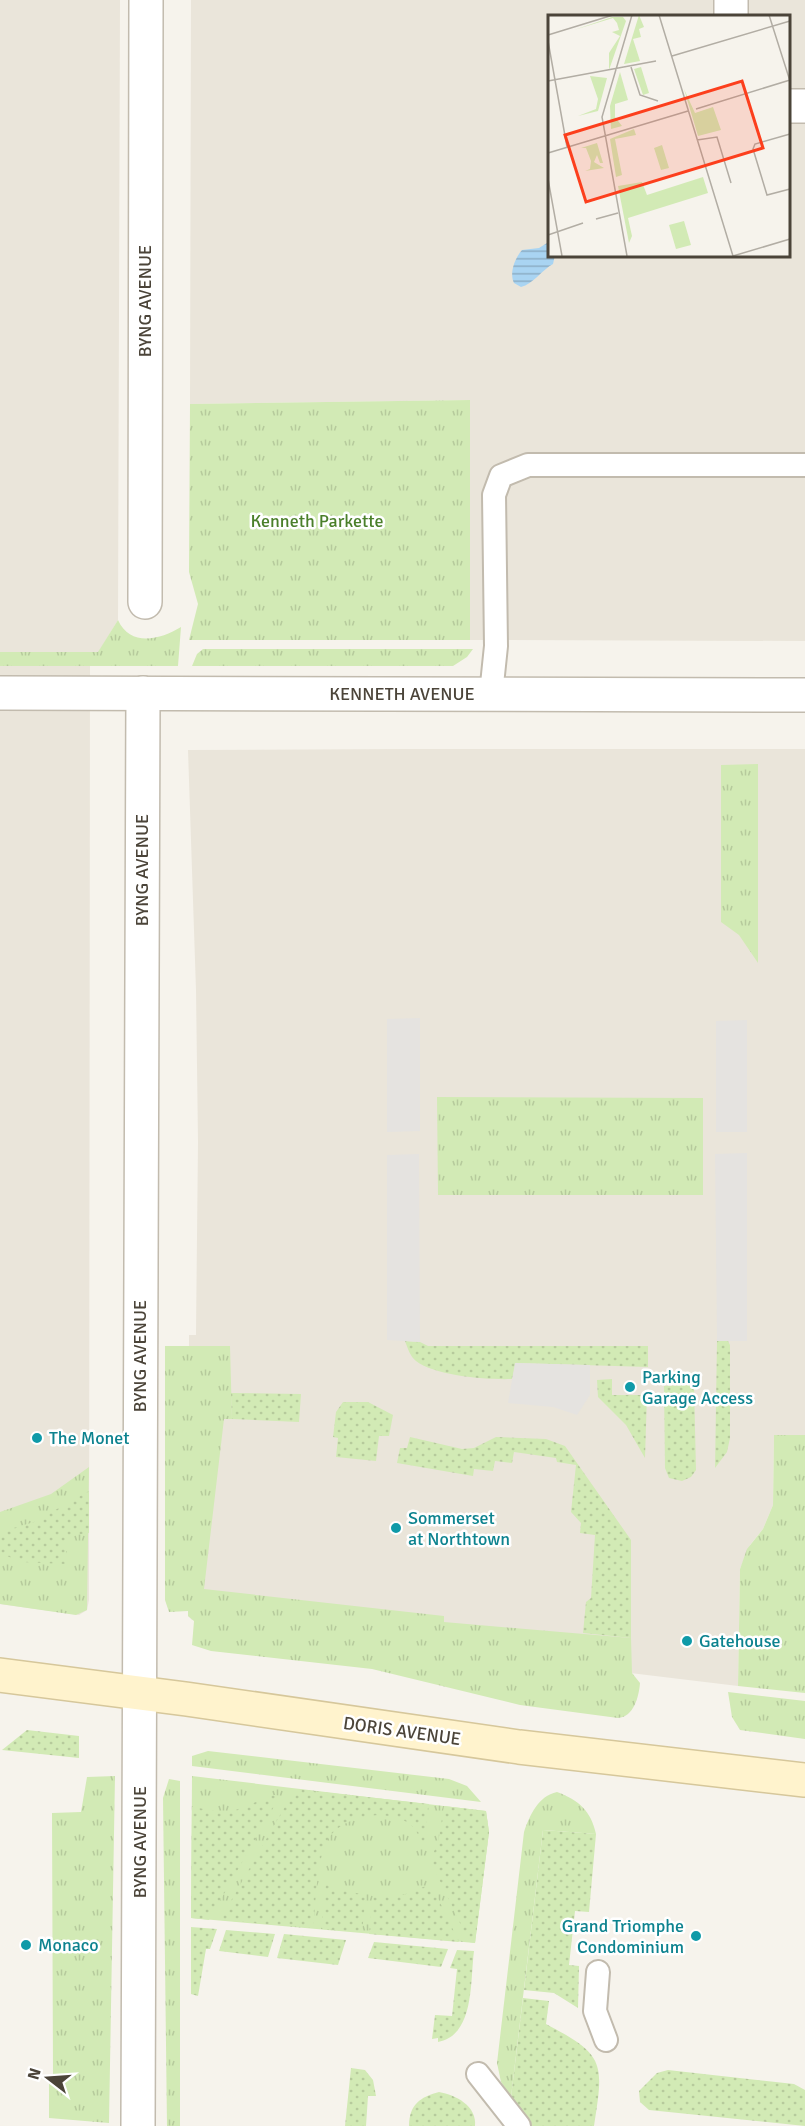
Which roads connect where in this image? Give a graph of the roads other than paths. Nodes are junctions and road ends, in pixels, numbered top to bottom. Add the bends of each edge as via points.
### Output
1 (146, 0) edge
2 (805, 465) edge
3 (145, 602) dead end
4 (0, 693) edge
5 (143, 693) junction
6 (491, 694) junction
7 (805, 695) edge
8 (0, 1675) edge
9 (141, 1693) junction
10 (805, 1780) edge
11 (598, 1972) dead end
12 (606, 2040) dead end
13 (478, 2074) dead end
14 (138, 2126) edge
15 (519, 2126) edge

1 - 3 street, BYNG AVENUE
2 - 6 lane via 528,465 501,476 494,495 496,646
4 - 5 street, KENNETH AVENUE
5 - 6 street, KENNETH AVENUE
5 - 9 street, BYNG AVENUE
6 - 7 street, KENNETH AVENUE
8 - 9 street, DORIS AVENUE
9 - 10 street, DORIS AVENUE via 519,1747
9 - 14 street, BYNG AVENUE
11 - 12 lane via 595,2011
13 - 15 lane

